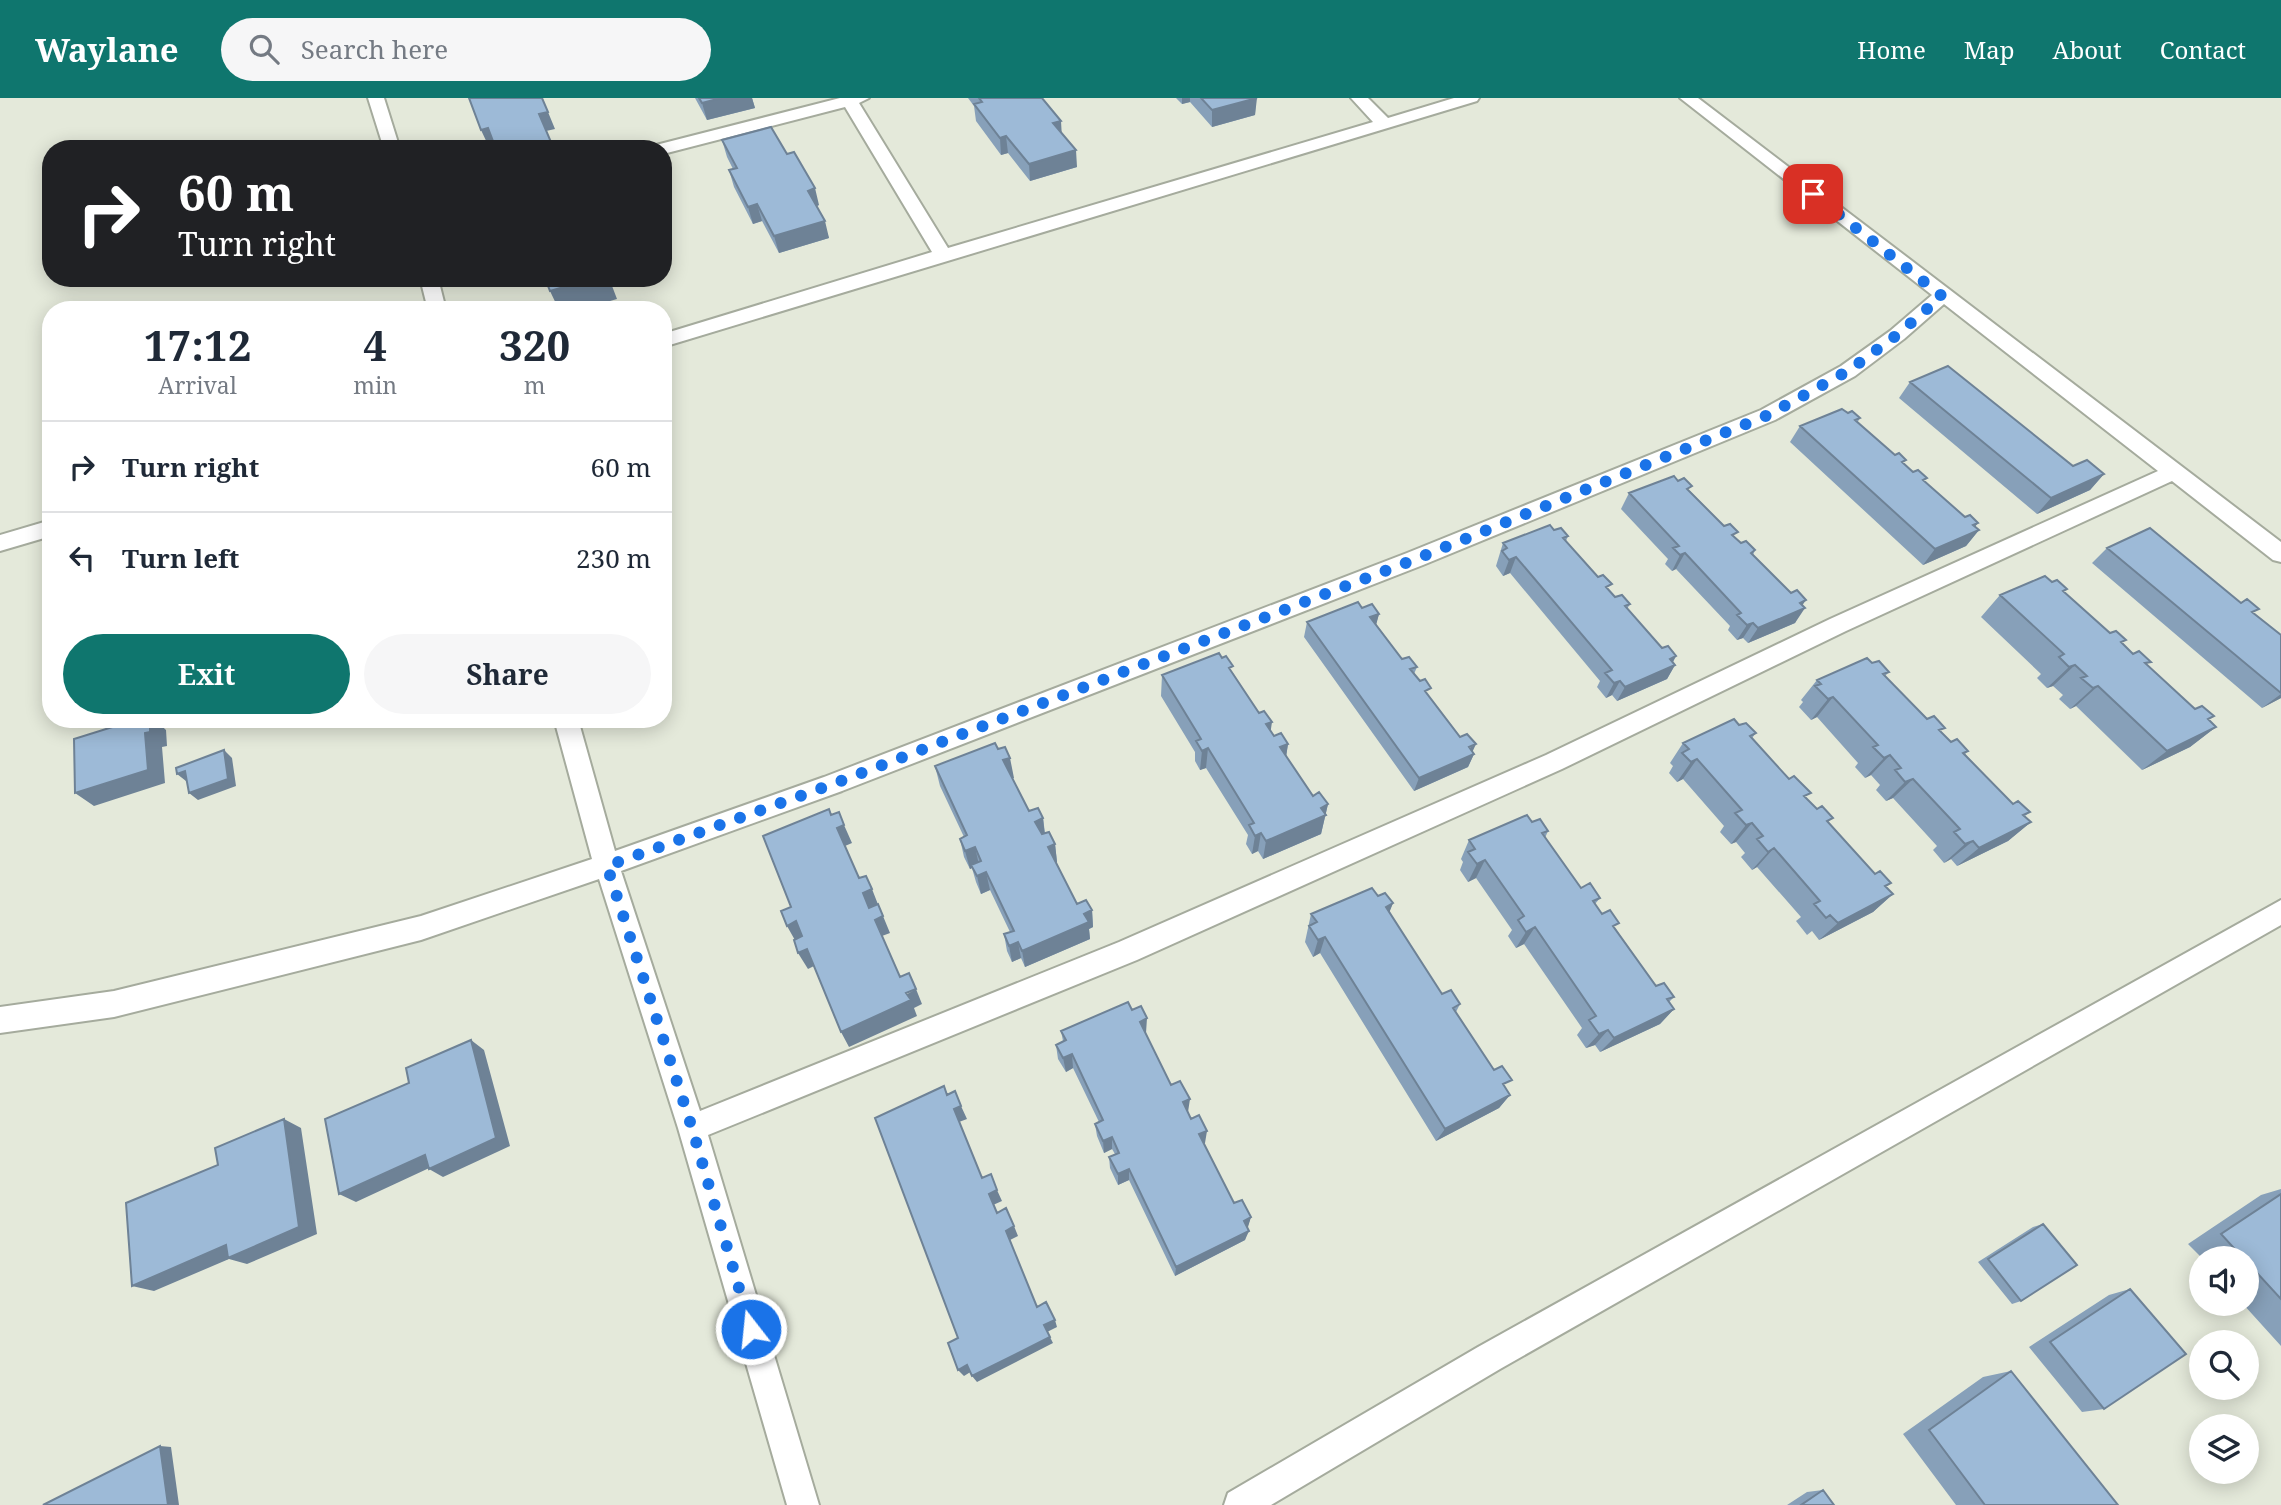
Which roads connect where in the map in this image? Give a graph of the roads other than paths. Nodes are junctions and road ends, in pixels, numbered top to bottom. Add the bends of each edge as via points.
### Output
1 (376, 98) edge
2 (1359, 98) edge
3 (1471, 98) edge
4 (1688, 98) edge
5 (853, 99) edge
6 (1385, 124) junction
7 (389, 140) edge
8 (672, 146) edge
9 (943, 255) junction
10 (1942, 296) junction
11 (672, 338) edge
12 (2174, 472) junction
13 (42, 531) edge
14 (0, 543) edge
15 (2281, 554) edge
16 (569, 728) edge
17 (607, 866) junction
18 (2281, 912) edge
19 (0, 1020) edge
20 (692, 1128) junction
21 (803, 1505) edge
22 (1240, 1505) edge

1 - 7 lane
2 - 6 lane
3 - 6 lane
4 - 10 lane
5 - 8 lane
5 - 9 lane
6 - 9 lane
9 - 11 lane
10 - 12 lane
10 - 17 lane via 1848,371 1768,415 1416,559 833,784
12 - 15 lane
12 - 20 lane via 1838,625 1553,762 1140,945
13 - 14 lane
16 - 17 lane
17 - 19 lane via 408,932 114,1004
17 - 20 lane
18 - 22 lane via 1489,1357
20 - 21 lane

